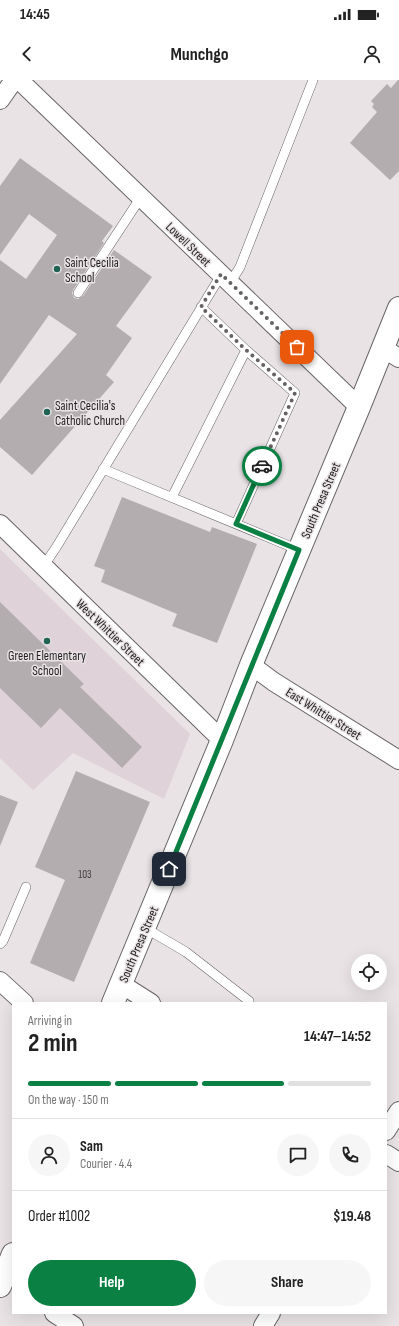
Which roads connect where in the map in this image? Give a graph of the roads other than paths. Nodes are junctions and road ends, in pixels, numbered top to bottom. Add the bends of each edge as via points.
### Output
1 (14, 80) edge
2 (19, 80) edge
3 (313, 80) edge
4 (0, 100) edge
5 (141, 197) junction
6 (226, 279) junction
7 (78, 293) dead end
8 (201, 307) junction
9 (399, 308) edge
10 (246, 350) junction
11 (391, 353) edge
12 (359, 407) junction
13 (103, 469) junction
14 (172, 497) junction
15 (0, 524) edge
16 (236, 524) junction
17 (299, 550) junction
18 (43, 567) junction
19 (251, 665) junction
20 (222, 740) junction
21 (399, 760) edge
22 (26, 887) dead end
23 (145, 928) junction
24 (0, 944) edge
25 (0, 980) edge
26 (117, 993) edge
27 (23, 1002) edge
28 (148, 1002) edge
29 (249, 1002) edge
30 (399, 1111) edge
31 (387, 1130) edge
32 (387, 1155) edge
33 (399, 1162) edge
34 (12, 1258) edge
35 (5, 1284) edge
36 (56, 1314) edge
37 (270, 1314) edge
38 (74, 1326) edge
39 (263, 1326) edge

1 - 4 street
2 - 5 street, Lowell Street
3 - 6 lane via 240,267
5 - 6 street, Lowell Street
5 - 7 lane
6 - 8 lane
6 - 12 street, Lowell Street
8 - 10 lane
8 - 13 lane
9 - 11 main road, South Presa Street
10 - 14 lane
10 - 16 lane via 295,393
11 - 12 main road, South Presa Street
12 - 17 main road, South Presa Street
13 - 14 lane
13 - 18 lane
14 - 16 lane
15 - 18 street, West Whittier Street
16 - 17 lane
17 - 19 main road, South Presa Street
18 - 20 street, West Whittier Street
19 - 20 main road, South Presa Street
19 - 21 street, East Whittier Street
20 - 23 main road, South Presa Street
22 - 24 lane
23 - 26 main road, South Presa Street
23 - 29 lane via 186,952
25 - 27 street
26 - 28 street
30 - 31 street
32 - 33 street
34 - 35 main road
36 - 38 street
37 - 39 street

